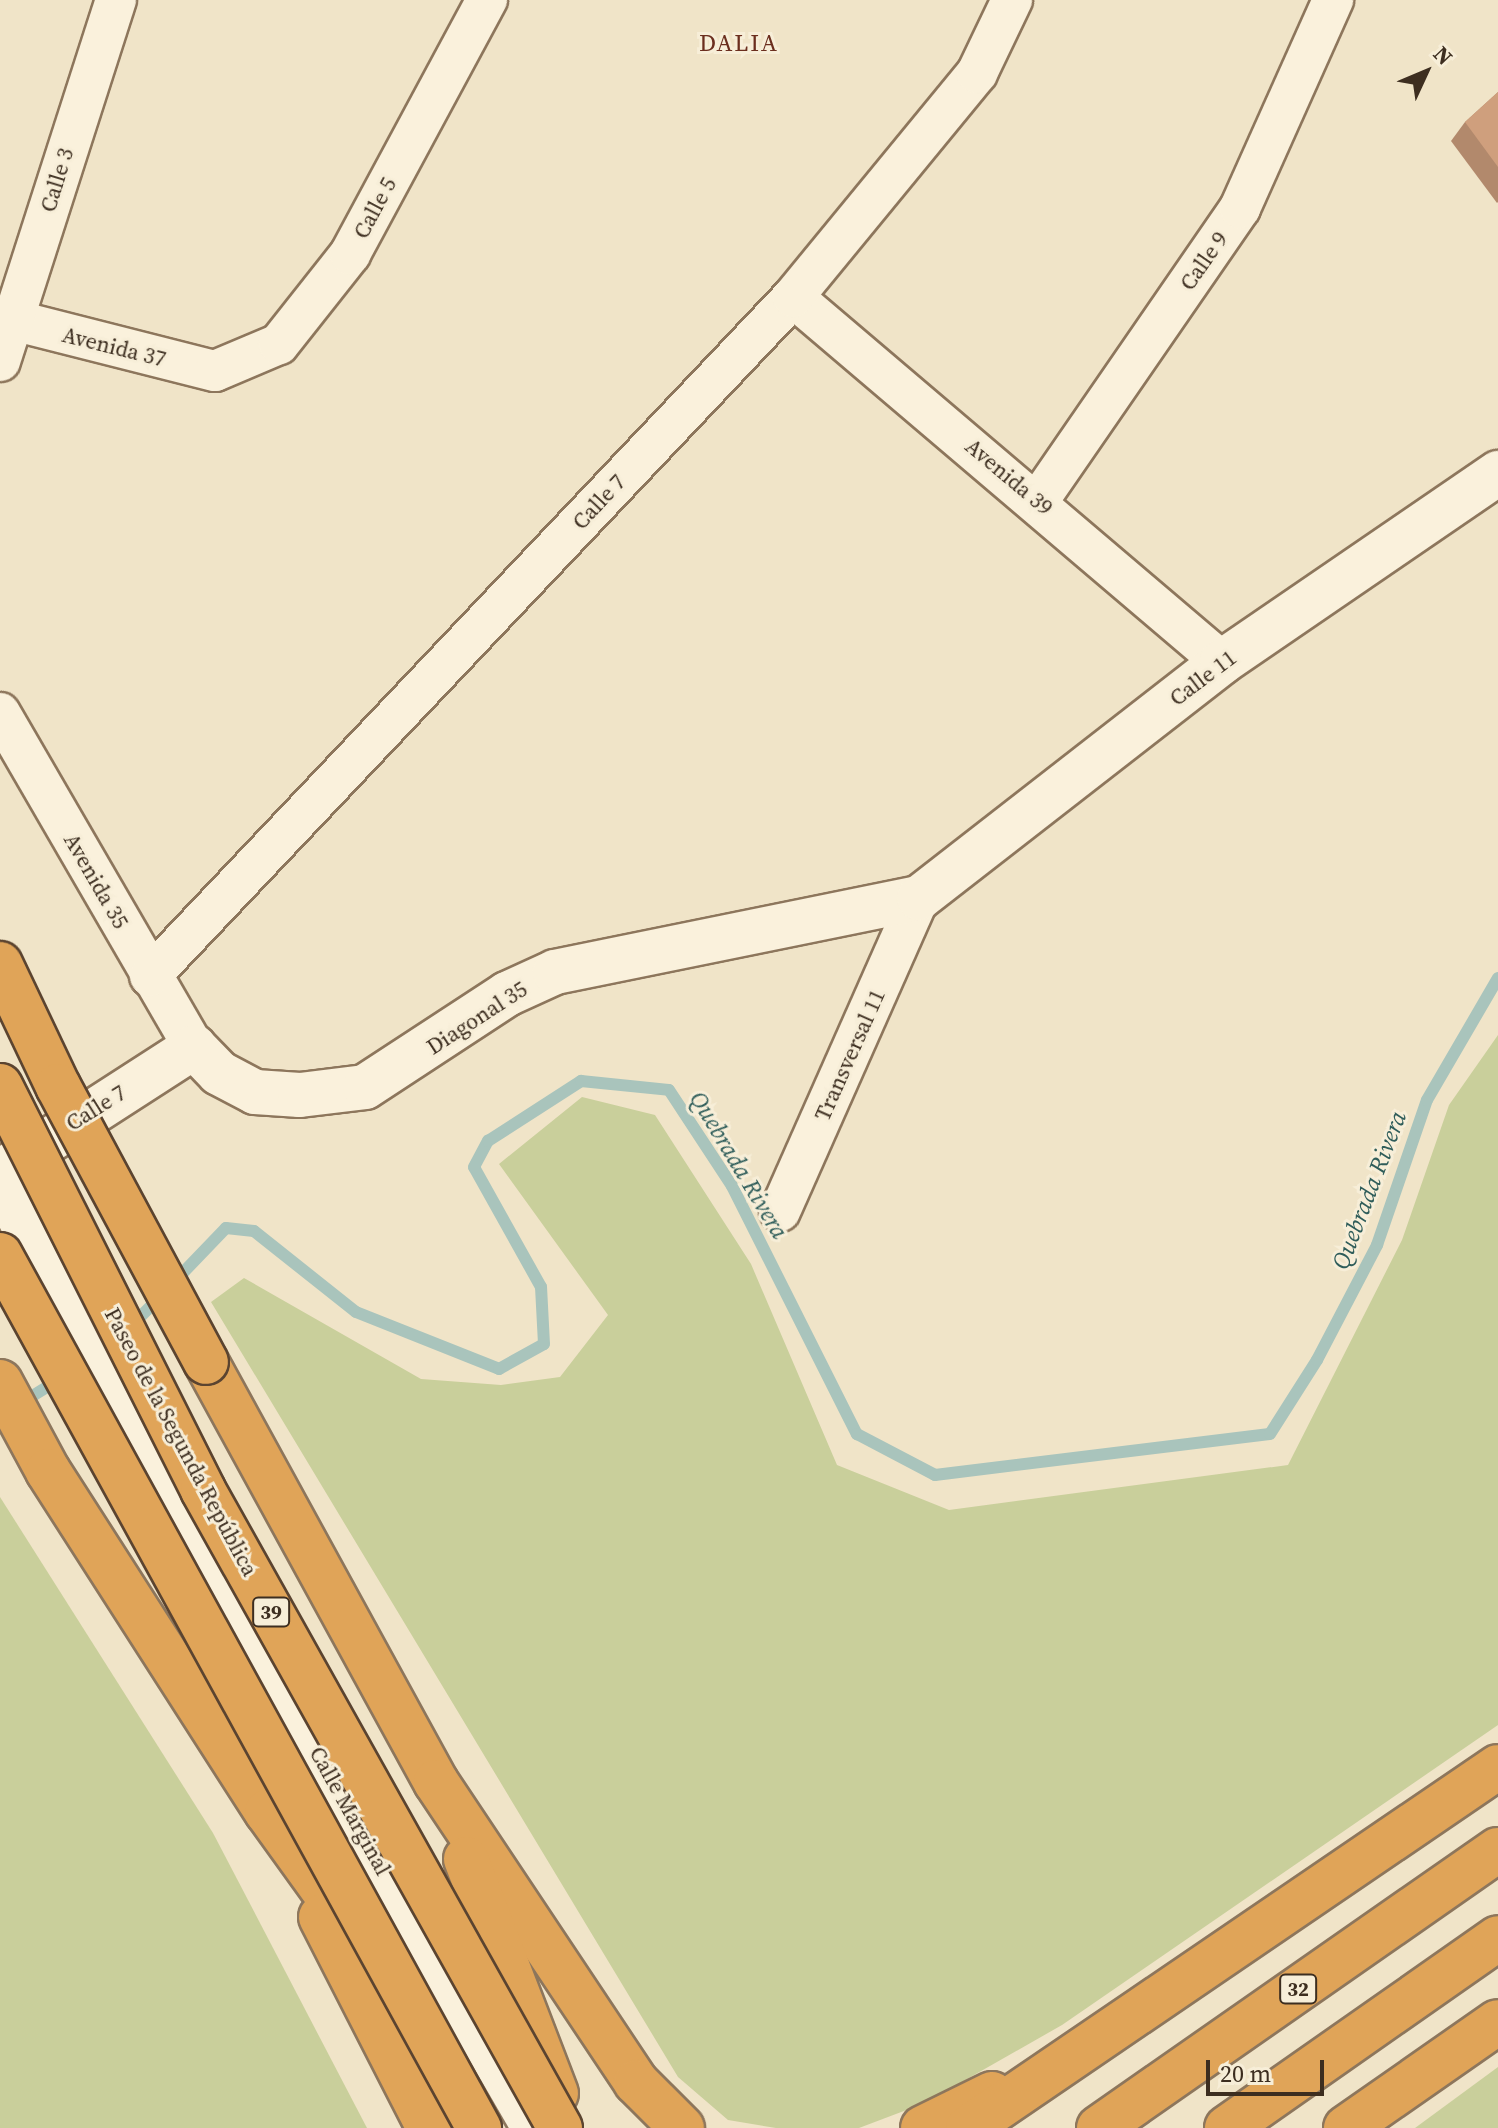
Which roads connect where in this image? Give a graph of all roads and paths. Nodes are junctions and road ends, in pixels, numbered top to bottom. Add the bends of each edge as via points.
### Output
1 (116, 0) edge
2 (487, 0) edge
3 (1012, 0) edge
4 (1333, 0) edge
5 (793, 297) junction
6 (13, 320) junction
7 (0, 361) edge
8 (215, 371) joint
9 (1498, 473) edge
10 (1038, 501) junction
11 (1222, 662) junction
12 (0, 713) edge
13 (919, 898) junction
14 (0, 964) edge
15 (150, 976) junction
16 (194, 1047) junction
17 (0, 1086) edge
18 (3, 1163) edge
19 (780, 1211) dead end
20 (31, 1251) edge
21 (0, 1382) edge
22 (1498, 1767) edge
23 (436, 1782) junction
24 (267, 1812) junction
25 (1498, 1850) edge
26 (1498, 1938) edge
27 (1498, 2022) edge
28 (1077, 2052) junction
29 (429, 2128) edge
30 (479, 2128) edge
31 (495, 2128) edge
32 (532, 2128) edge
33 (560, 2128) edge
34 (570, 2128) edge
35 (682, 2128) edge
36 (923, 2128) edge
37 (968, 2128) edge
38 (1099, 2128) edge
39 (1227, 2128) edge
40 (1346, 2128) edge

1 - 6 street, Calle 3
2 - 8 street, Calle 5 via 350,254 279,344
3 - 5 street, Calle 7 via 977,73
4 - 10 street, Calle 9 via 1240,208
5 - 10 street, Avenida 39
5 - 15 street, Calle 7
6 - 7 street, Calle 3
6 - 8 street, Avenida 37
9 - 11 street, Calle 11
10 - 11 street, Avenida 39
11 - 13 street, Calle 11
12 - 15 street, Avenida 35
13 - 16 street, Diagonal 35 via 555,972 507,994 365,1087 300,1095 255,1092 219,1073
13 - 19 street, Transversal 11
14 - 23 highway, bridge via 58,1086
15 - 16 street, Avenida 35
16 - 18 street, Calle 7
17 - 33 highway, Paseo de la Segunda República / 39, bridge via 203,1490
18 - 20 street, Calle Marginal
20 - 30 highway, bridge
20 - 32 street, Calle Marginal via 132,1411 358,1828
21 - 24 highway via 48,1471
22 - 28 highway
23 - 34 highway
23 - 35 highway via 636,2082
24 - 29 highway
24 - 31 highway
25 - 38 highway, 32
26 - 39 highway
27 - 40 highway
28 - 36 highway
28 - 37 highway

